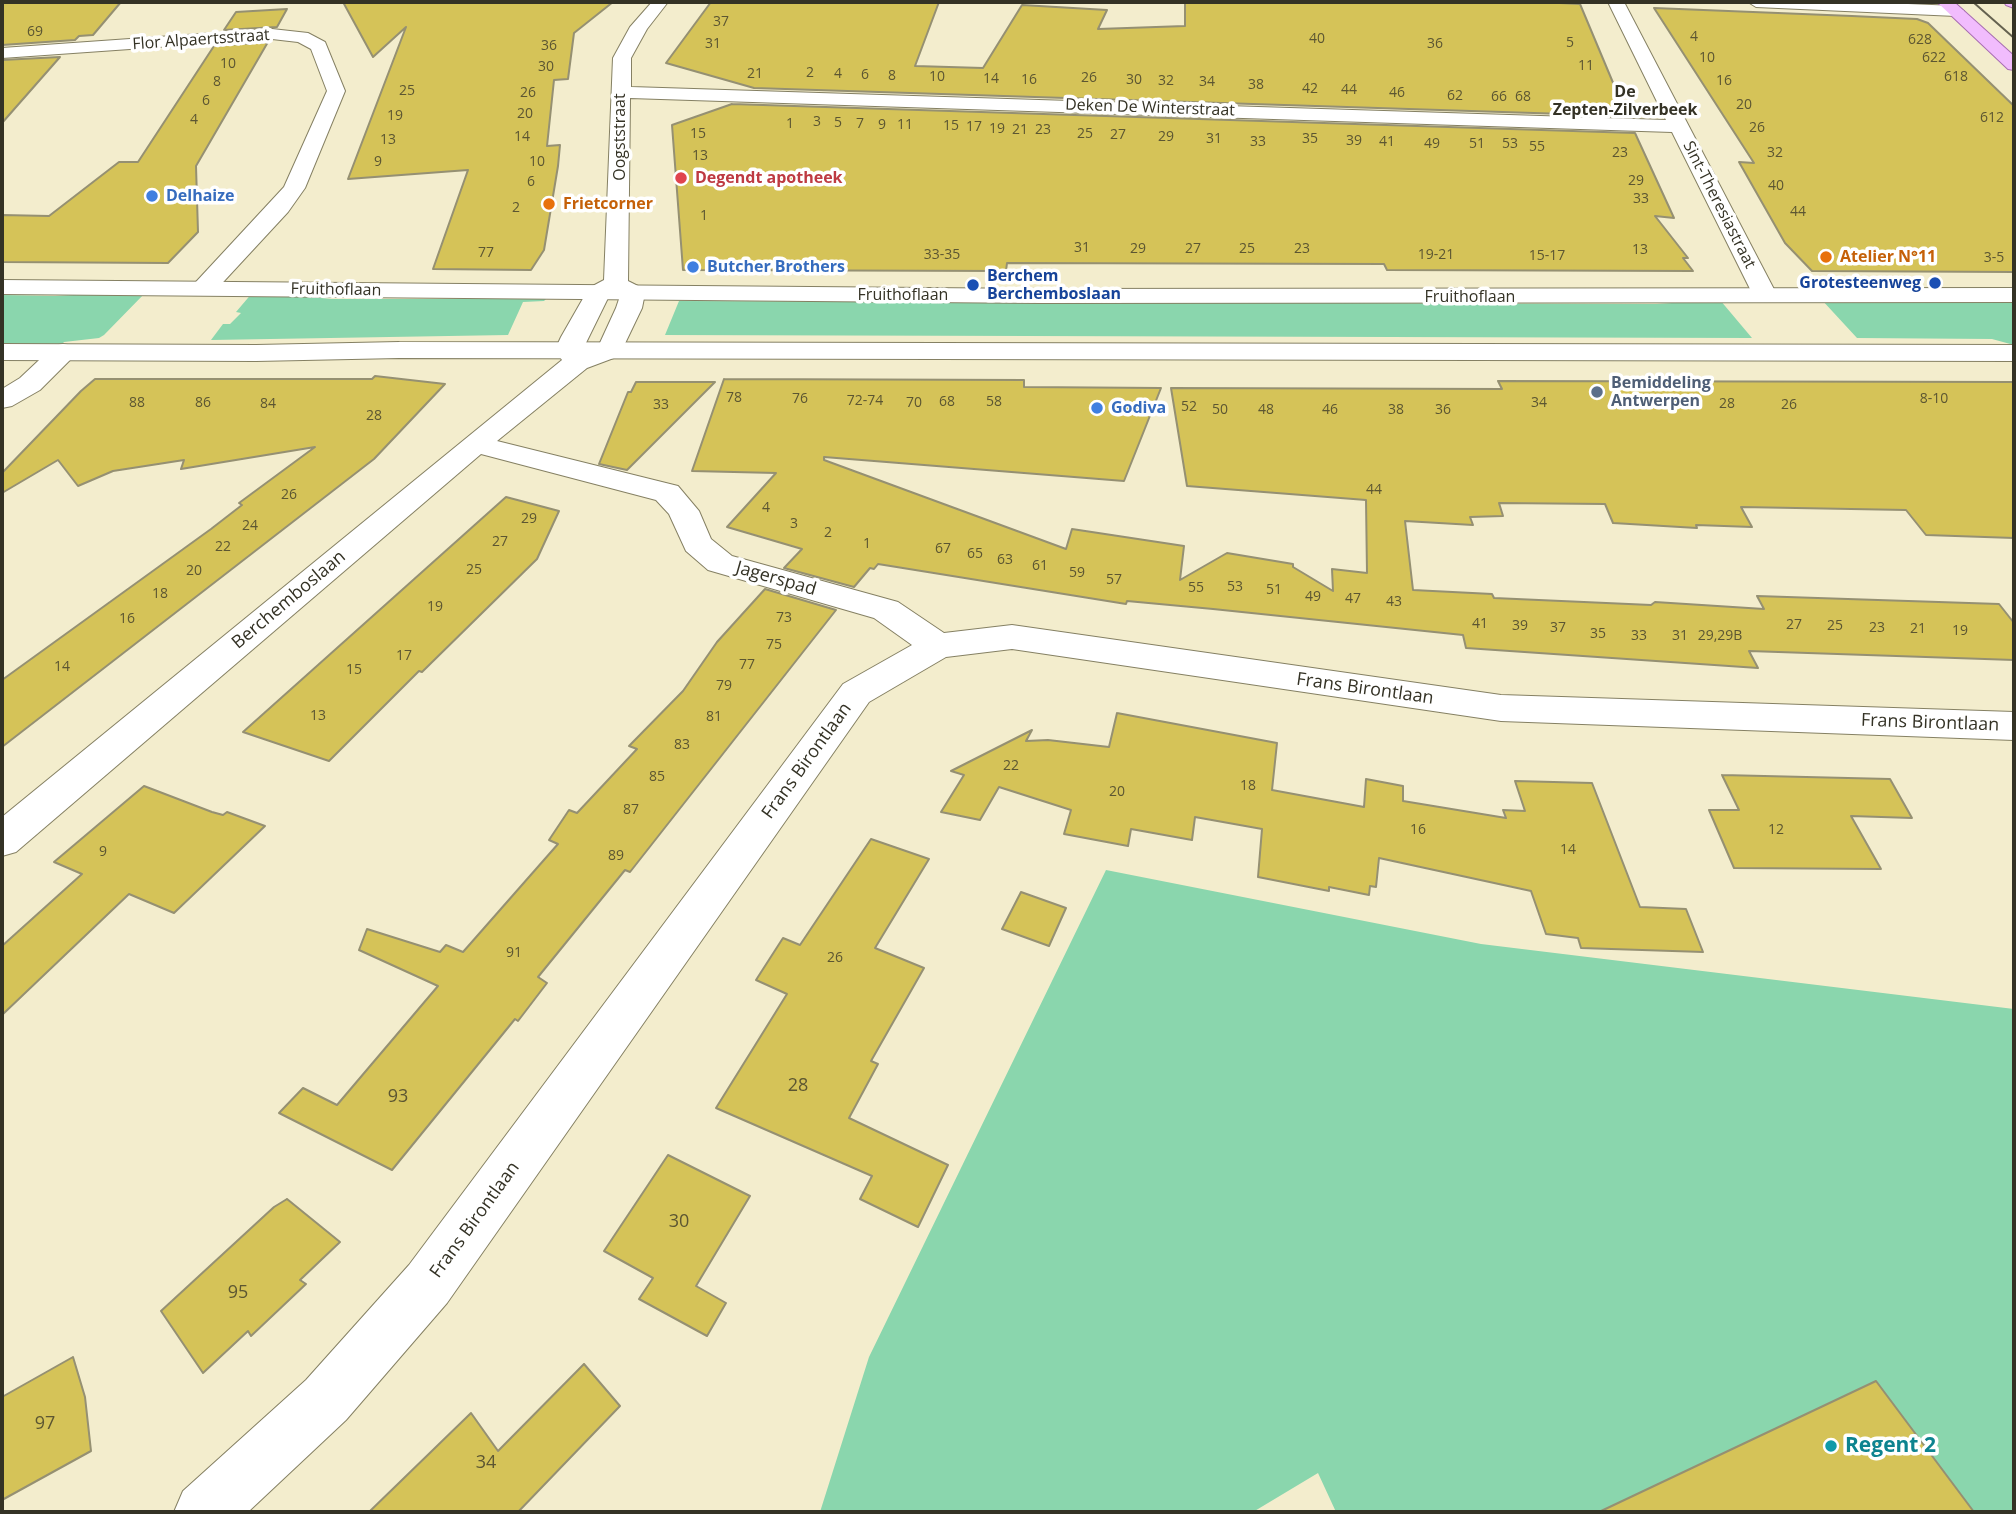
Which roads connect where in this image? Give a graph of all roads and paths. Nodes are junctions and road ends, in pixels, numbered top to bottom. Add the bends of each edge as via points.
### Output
1 (660, 2) edge
2 (1616, 2) edge
3 (1756, 2) edge
4 (1950, 6) edge
5 (2, 53) edge
6 (2014, 65) edge
7 (620, 92) junction
8 (1680, 126) junction
9 (2, 287) edge
10 (204, 288) junction
11 (616, 290) junction
12 (1765, 295) junction
13 (2014, 295) edge
14 (610, 350) junction
15 (2, 352) edge
16 (63, 352) junction
17 (2014, 353) edge
18 (572, 356) junction
19 (2, 400) edge
20 (475, 444) junction
21 (938, 646) junction
22 (2014, 726) edge
23 (2, 839) edge
24 (204, 1512) edge

1 - 7 street, Oogststraat via 622,58
2 - 8 street, Sint-Theresiastraat
3 - 4 street
4 - 6 main road
5 - 10 street, Flor Alpaertsstraat via 272,34 302,37 319,46 336,91 294,188
7 - 8 street, Deken De Winterstraat
7 - 11 street, Oogststraat
8 - 12 street, Sint-Theresiastraat
9 - 10 street, Fruithoflaan
10 - 11 street, Fruithoflaan
11 - 12 street, Fruithoflaan
11 - 14 street, Oogststraat via 629,309
11 - 18 street, Oogststraat
12 - 13 street, Fruithoflaan
14 - 17 street
14 - 18 street, Berchemboslaan
15 - 16 street
16 - 18 street
16 - 19 street via 30,384
18 - 20 street, Berchemboslaan
20 - 21 street, Jagerspad via 667,493 683,511 697,544 720,563 886,610
20 - 23 street, Berchemboslaan
21 - 22 street, Frans Birontlaan via 1012,637 1501,708
21 - 24 street, Frans Birontlaan via 856,693 428,1284 326,1400

